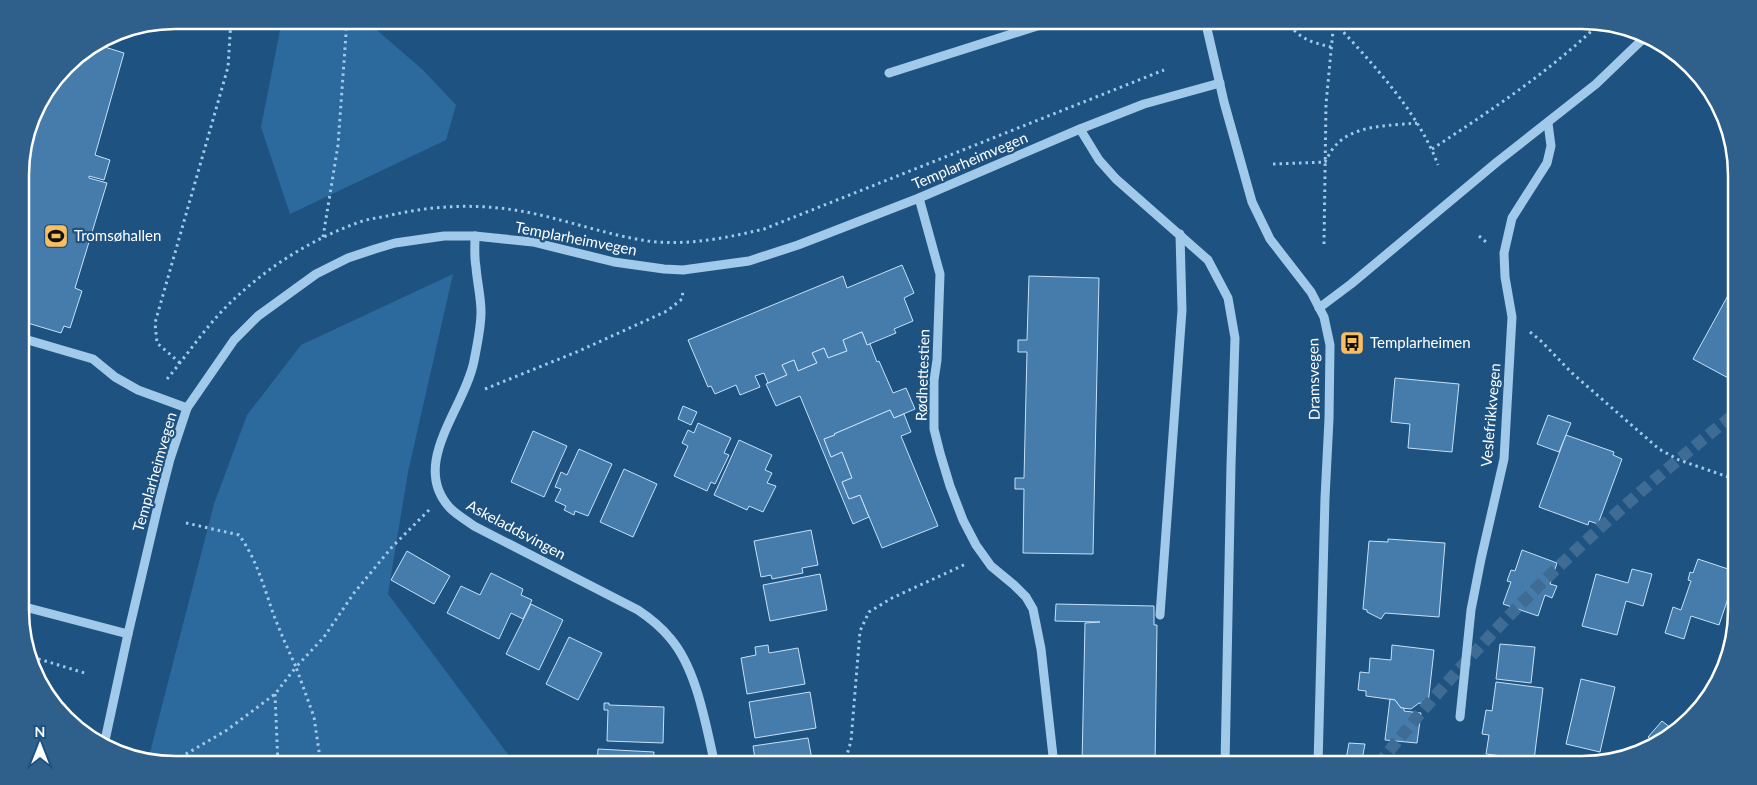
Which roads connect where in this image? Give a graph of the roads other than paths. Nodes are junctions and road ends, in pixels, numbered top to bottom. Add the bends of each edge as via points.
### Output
1 (1028, 29) edge
2 (1207, 29) edge
3 (1641, 41) edge
4 (889, 73) dead end
5 (1220, 82) junction
6 (1548, 123) junction
7 (1080, 129) junction
8 (919, 198) junction
9 (1180, 234) junction
10 (475, 236) junction
11 (1320, 308) junction
12 (29, 340) edge
13 (187, 408) junction
14 (29, 608) edge
15 (1160, 615) dead end
16 (128, 634) junction
17 (1460, 717) dead end
18 (105, 739) edge
19 (713, 756) edge
20 (1053, 756) edge
21 (1225, 756) edge
22 (1318, 756) edge

1 - 4 street
2 - 5 street, Dramsvegen
3 - 6 street via 1596,84
5 - 7 street, Templarheimvegen via 1144,104
5 - 11 street, Dramsvegen via 1252,202 1270,239
6 - 11 street
6 - 17 street, Veslefrikkvegen via 1551,146 1547,162 1512,218 1504,253 1504,277 1512,317 1504,459 1471,610
7 - 8 street, Templarheimvegen
7 - 9 street via 1099,160 1116,178
8 - 10 street, Templarheimvegen via 798,245 758,258 707,268 683,270 614,262 533,242
8 - 20 street, Rødhettestien via 940,274 934,429 950,486 976,545 991,566 1026,597 1033,609 1041,649
9 - 15 street via 1182,310
9 - 21 street via 1208,260 1228,298 1235,338
10 - 13 street, Templarheimvegen via 444,236 395,243 348,258 316,274 258,316 240,334
10 - 19 street, Askeladdsvingen via 481,312 479,331 474,362 462,398 434,463 435,484 442,498 474,526 614,596 653,621 671,639 689,670
11 - 22 street, Dramsvegen via 1330,345 1330,378
12 - 13 street via 93,359 138,390
13 - 16 street, Templarheimvegen via 170,459
14 - 16 street
16 - 18 street, Templarheimvegen

